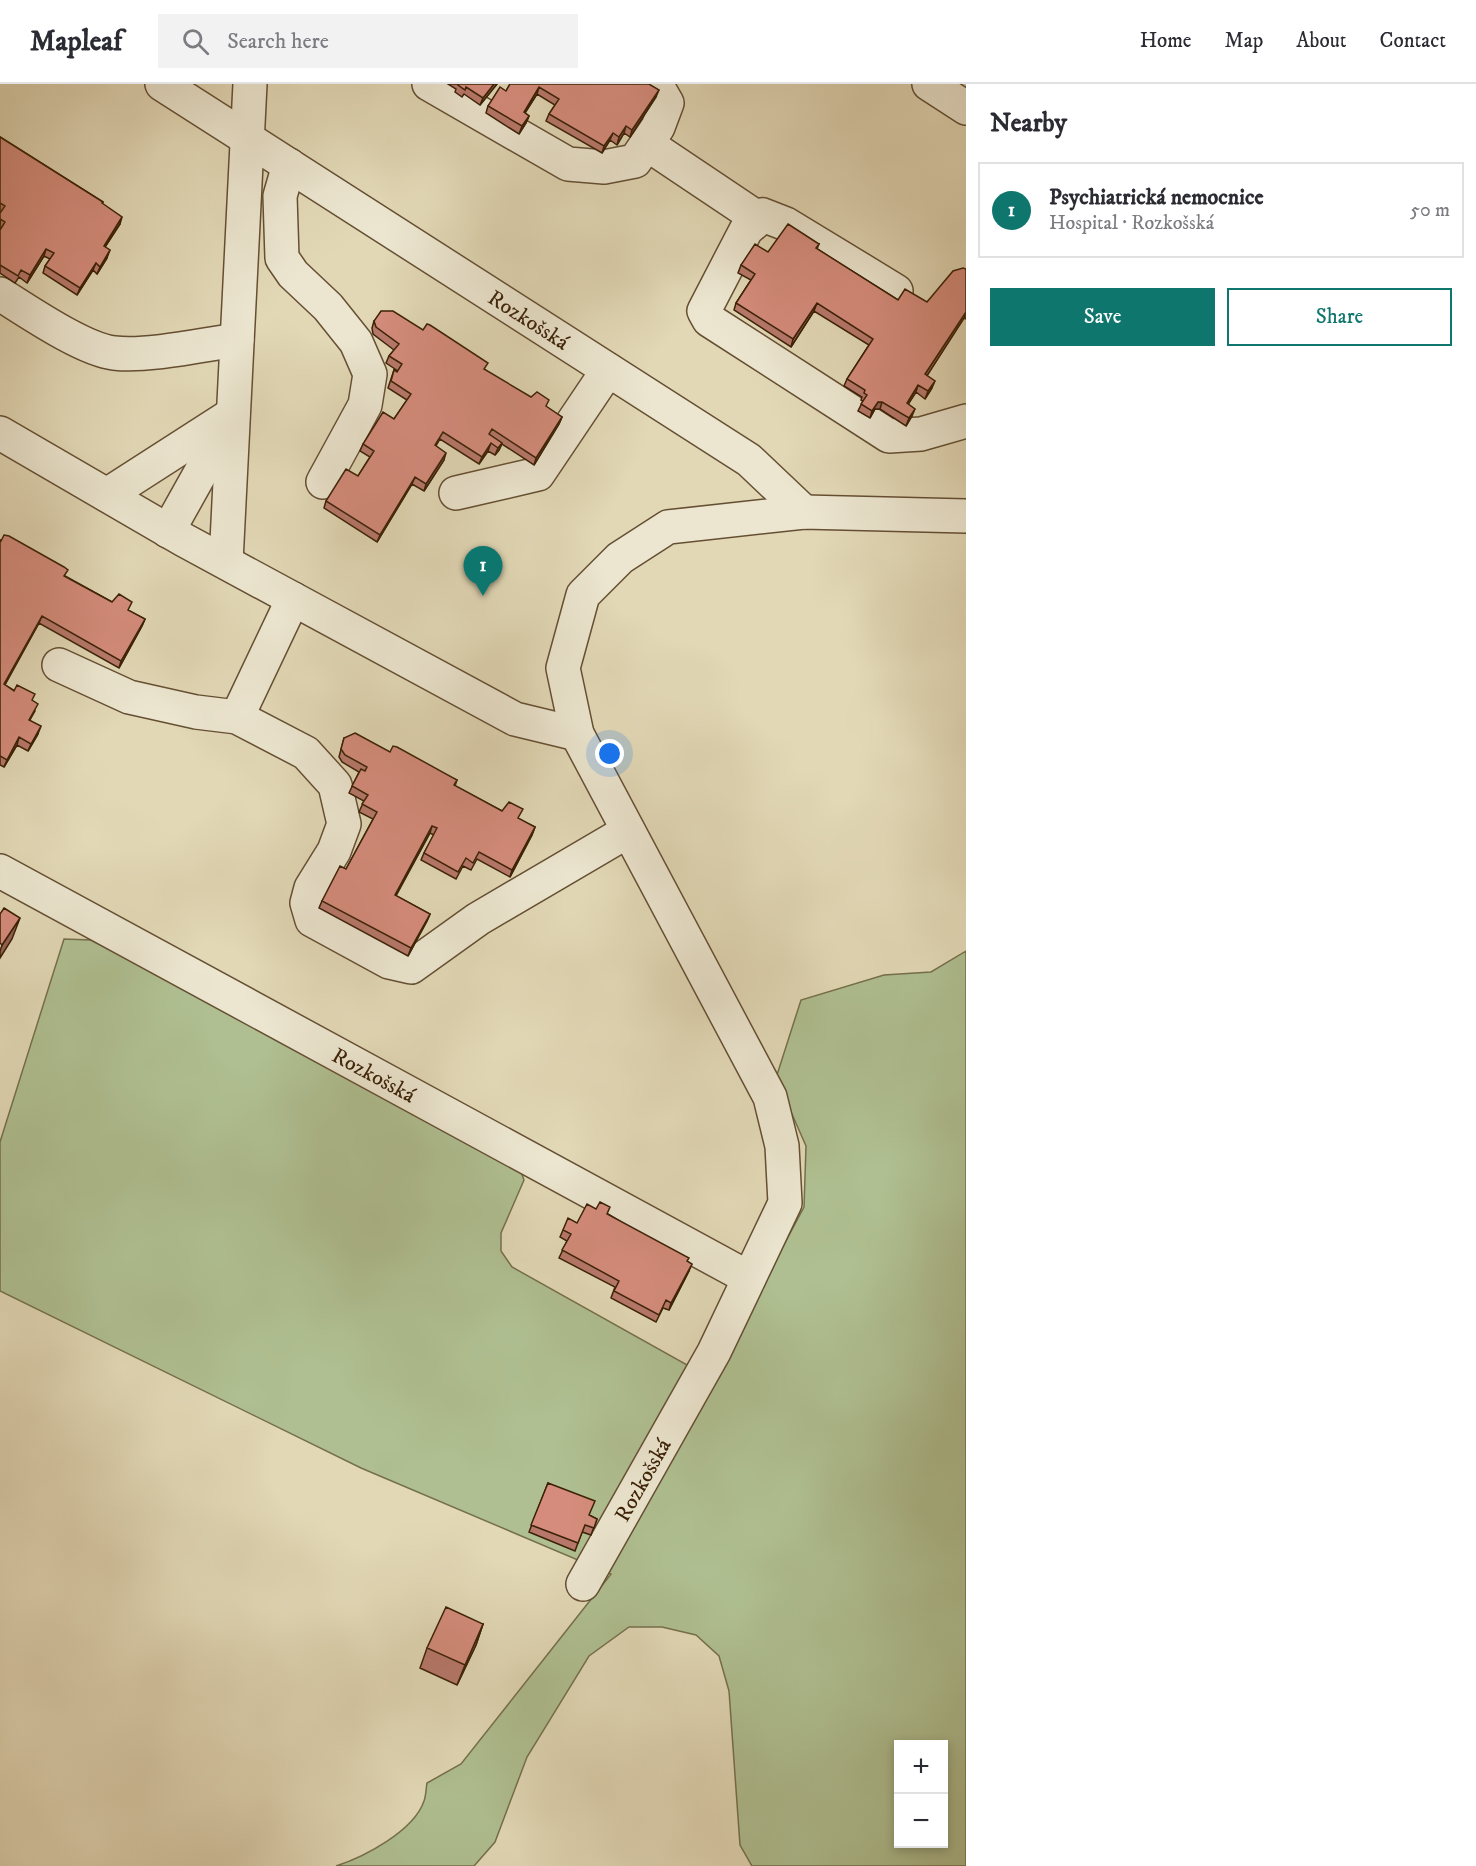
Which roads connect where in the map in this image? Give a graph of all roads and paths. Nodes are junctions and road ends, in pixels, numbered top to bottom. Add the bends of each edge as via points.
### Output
1 (162, 84) edge
2 (250, 84) edge
3 (429, 84) edge
4 (656, 84) edge
5 (928, 84) edge
6 (966, 108) edge
7 (247, 138) junction
8 (647, 144) junction
9 (289, 165) junction
10 (759, 219) junction
11 (896, 291) dead end
12 (0, 294) edge
13 (237, 340) junction
14 (608, 370) junction
15 (233, 414) junction
16 (966, 421) edge
17 (0, 433) edge
18 (323, 482) dead end
19 (456, 493) dead end
20 (107, 495) junction
21 (804, 512) junction
22 (966, 516) edge
23 (168, 531) junction
24 (226, 562) junction
25 (293, 599) junction
26 (59, 665) dead end
27 (237, 717) junction
28 (577, 734) junction
29 (628, 831) junction
30 (0, 871) edge
31 (749, 1278) junction
32 (582, 1584) dead end

1 - 7 street, Rozkošská
2 - 7 street
3 - 8 street via 568,164 604,167 635,161
4 - 8 street via 668,103
5 - 6 street
7 - 9 street, Rozkošská
7 - 13 street
8 - 10 street
9 - 14 street, Rozkošská
9 - 18 street via 280,196 282,258 356,342 369,374 365,405
10 - 11 street via 763,215 786,224
10 - 16 street via 746,230 704,311 709,320 889,436 921,434
12 - 13 street via 64,333 111,353 131,354
13 - 15 street
14 - 19 street via 538,474
14 - 21 street, Rozkošská via 749,460
15 - 20 street
15 - 23 street
15 - 24 street
17 - 20 street
20 - 23 street
21 - 22 street, Rozkošská
21 - 28 street, Rozkošská via 668,527 620,558 583,595 563,668
23 - 24 street
24 - 25 street
25 - 27 street
25 - 28 street via 515,719
26 - 27 street via 129,697
27 - 29 street via 306,753 335,785 344,824 334,851 311,888 307,903 312,920 389,962 411,967 478,919
28 - 29 street, Rozkošská
29 - 31 street, Rozkošská via 770,1097 782,1146 785,1203
30 - 31 street, Rozkošská
31 - 32 street, Rozkošská via 714,1352

